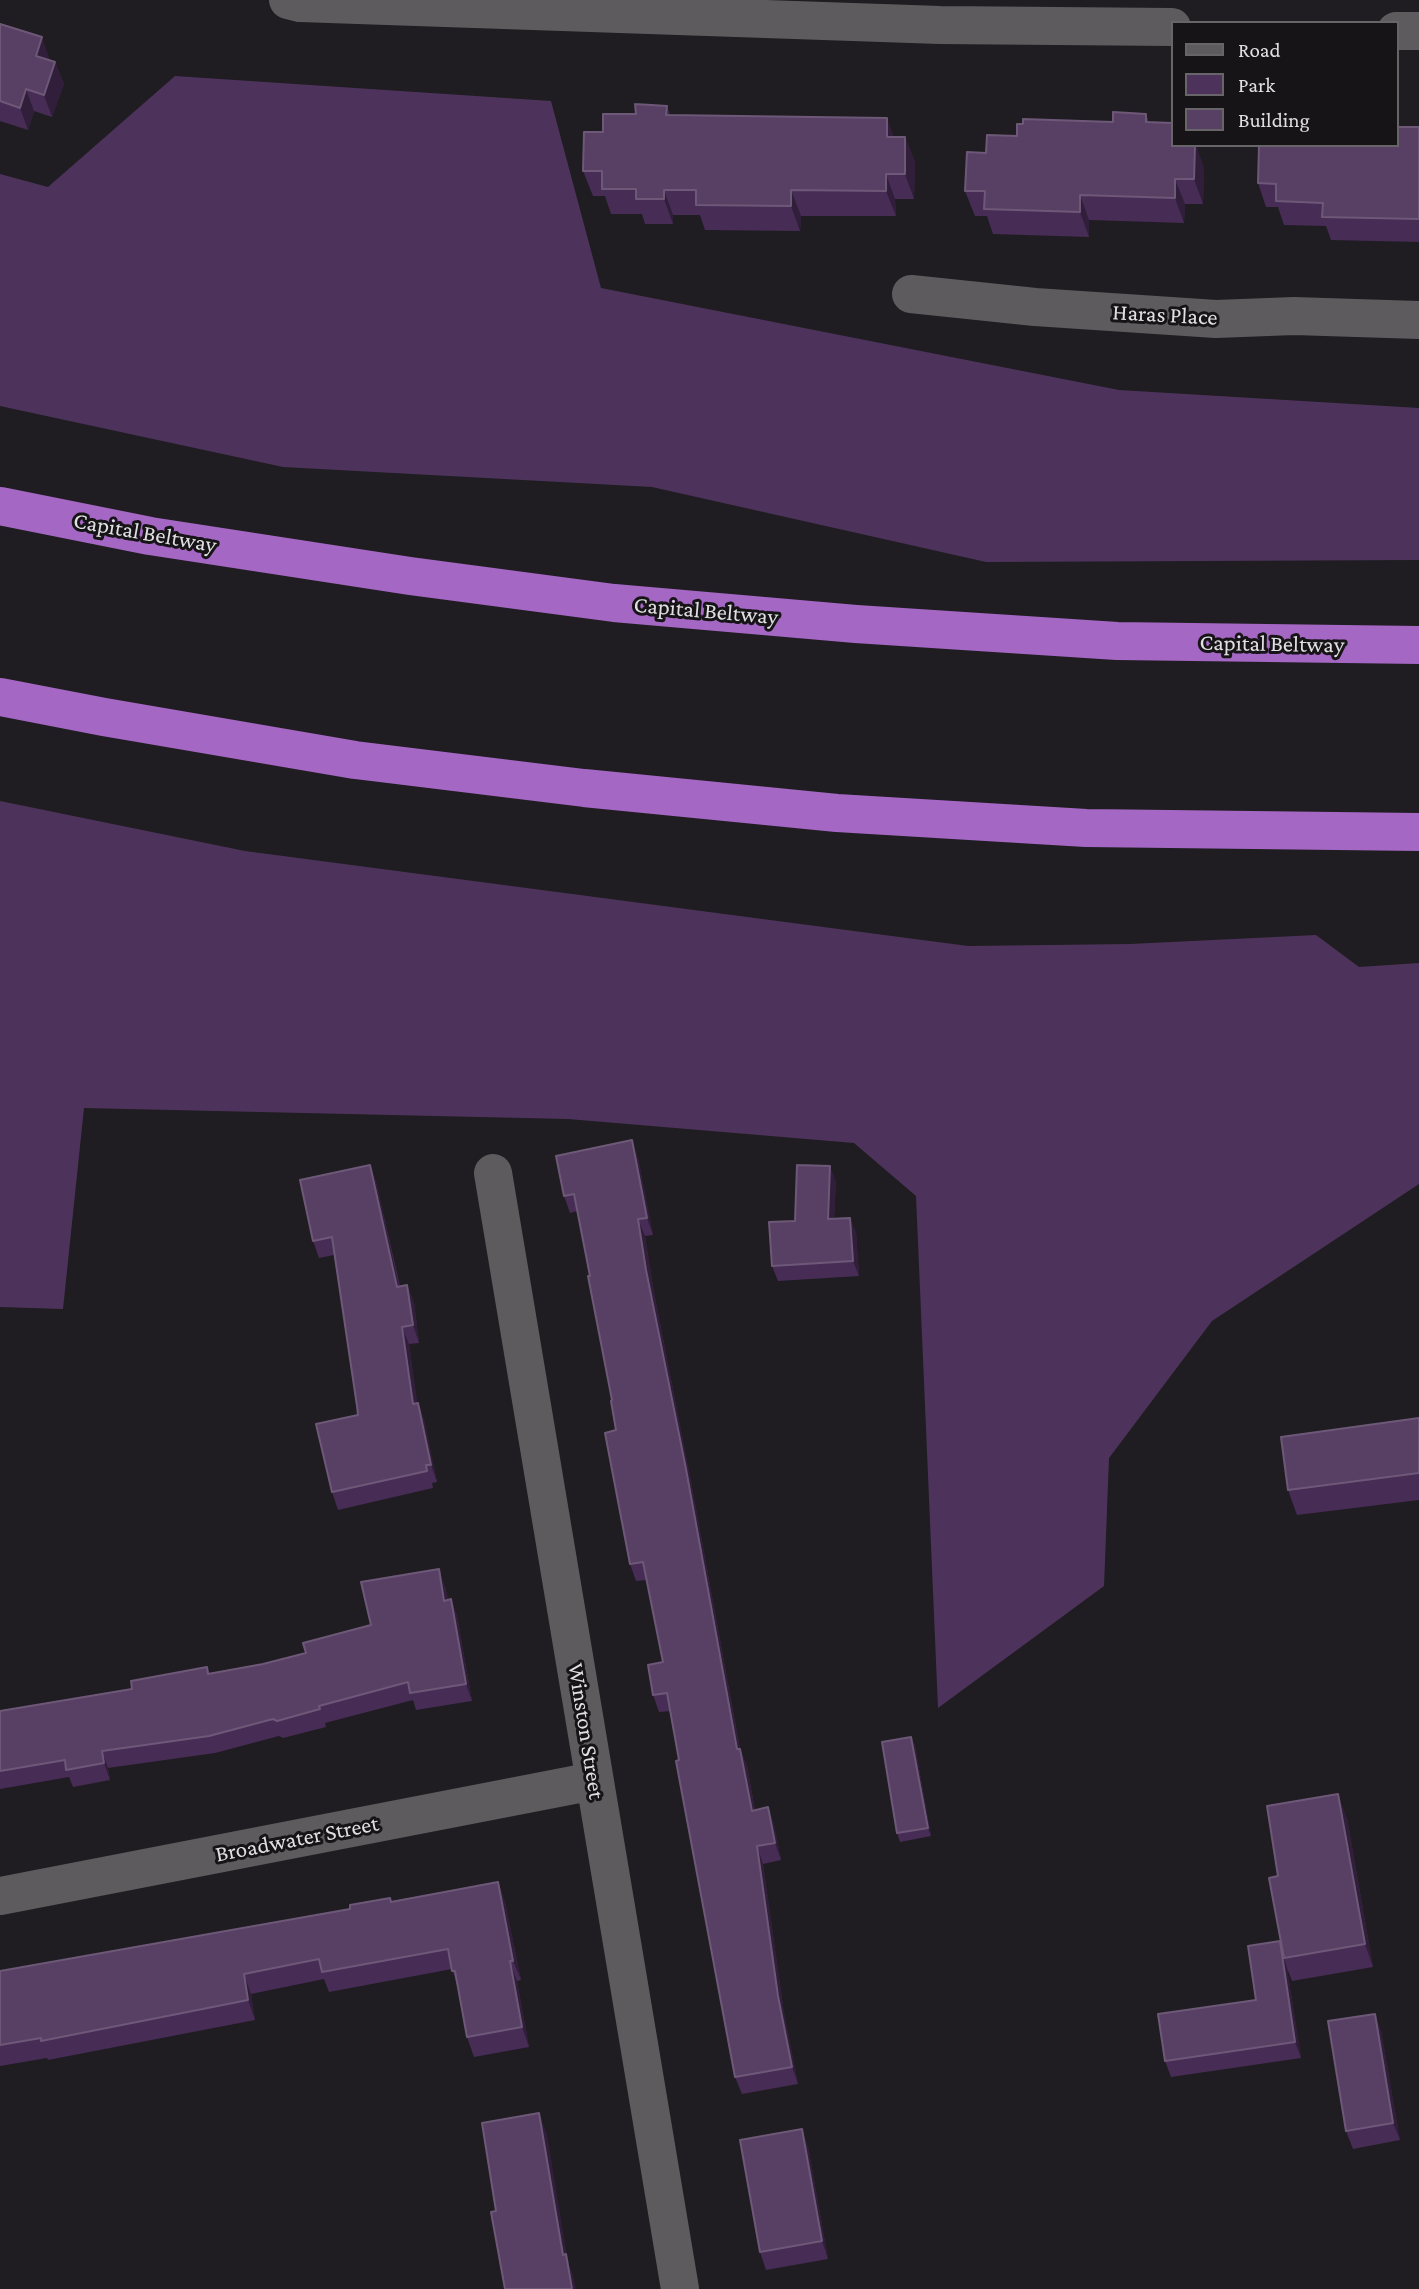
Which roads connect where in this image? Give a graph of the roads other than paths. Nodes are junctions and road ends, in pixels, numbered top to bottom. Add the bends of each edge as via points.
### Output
1 (288, 0) edge
2 (1066, 13) edge
3 (1170, 27) edge
4 (1398, 31) edge
5 (1419, 31) edge
6 (911, 294) dead end
7 (1419, 320) edge
8 (0, 506) edge
9 (1419, 645) edge
10 (0, 696) edge
11 (1419, 832) edge
12 (494, 1173) dead end
13 (594, 1781) junction
14 (0, 1896) edge
15 (680, 2289) edge

1 - 2 street via 884,23
2 - 3 street
4 - 5 street
6 - 7 street, Haras Place via 1216,319
8 - 9 highway, Capital Beltway via 150,536 614,603 1117,641
10 - 11 highway via 355,760 823,812 1086,828
12 - 13 street, Winston Street
13 - 14 street, Broadwater Street
13 - 15 street, Winston Street

